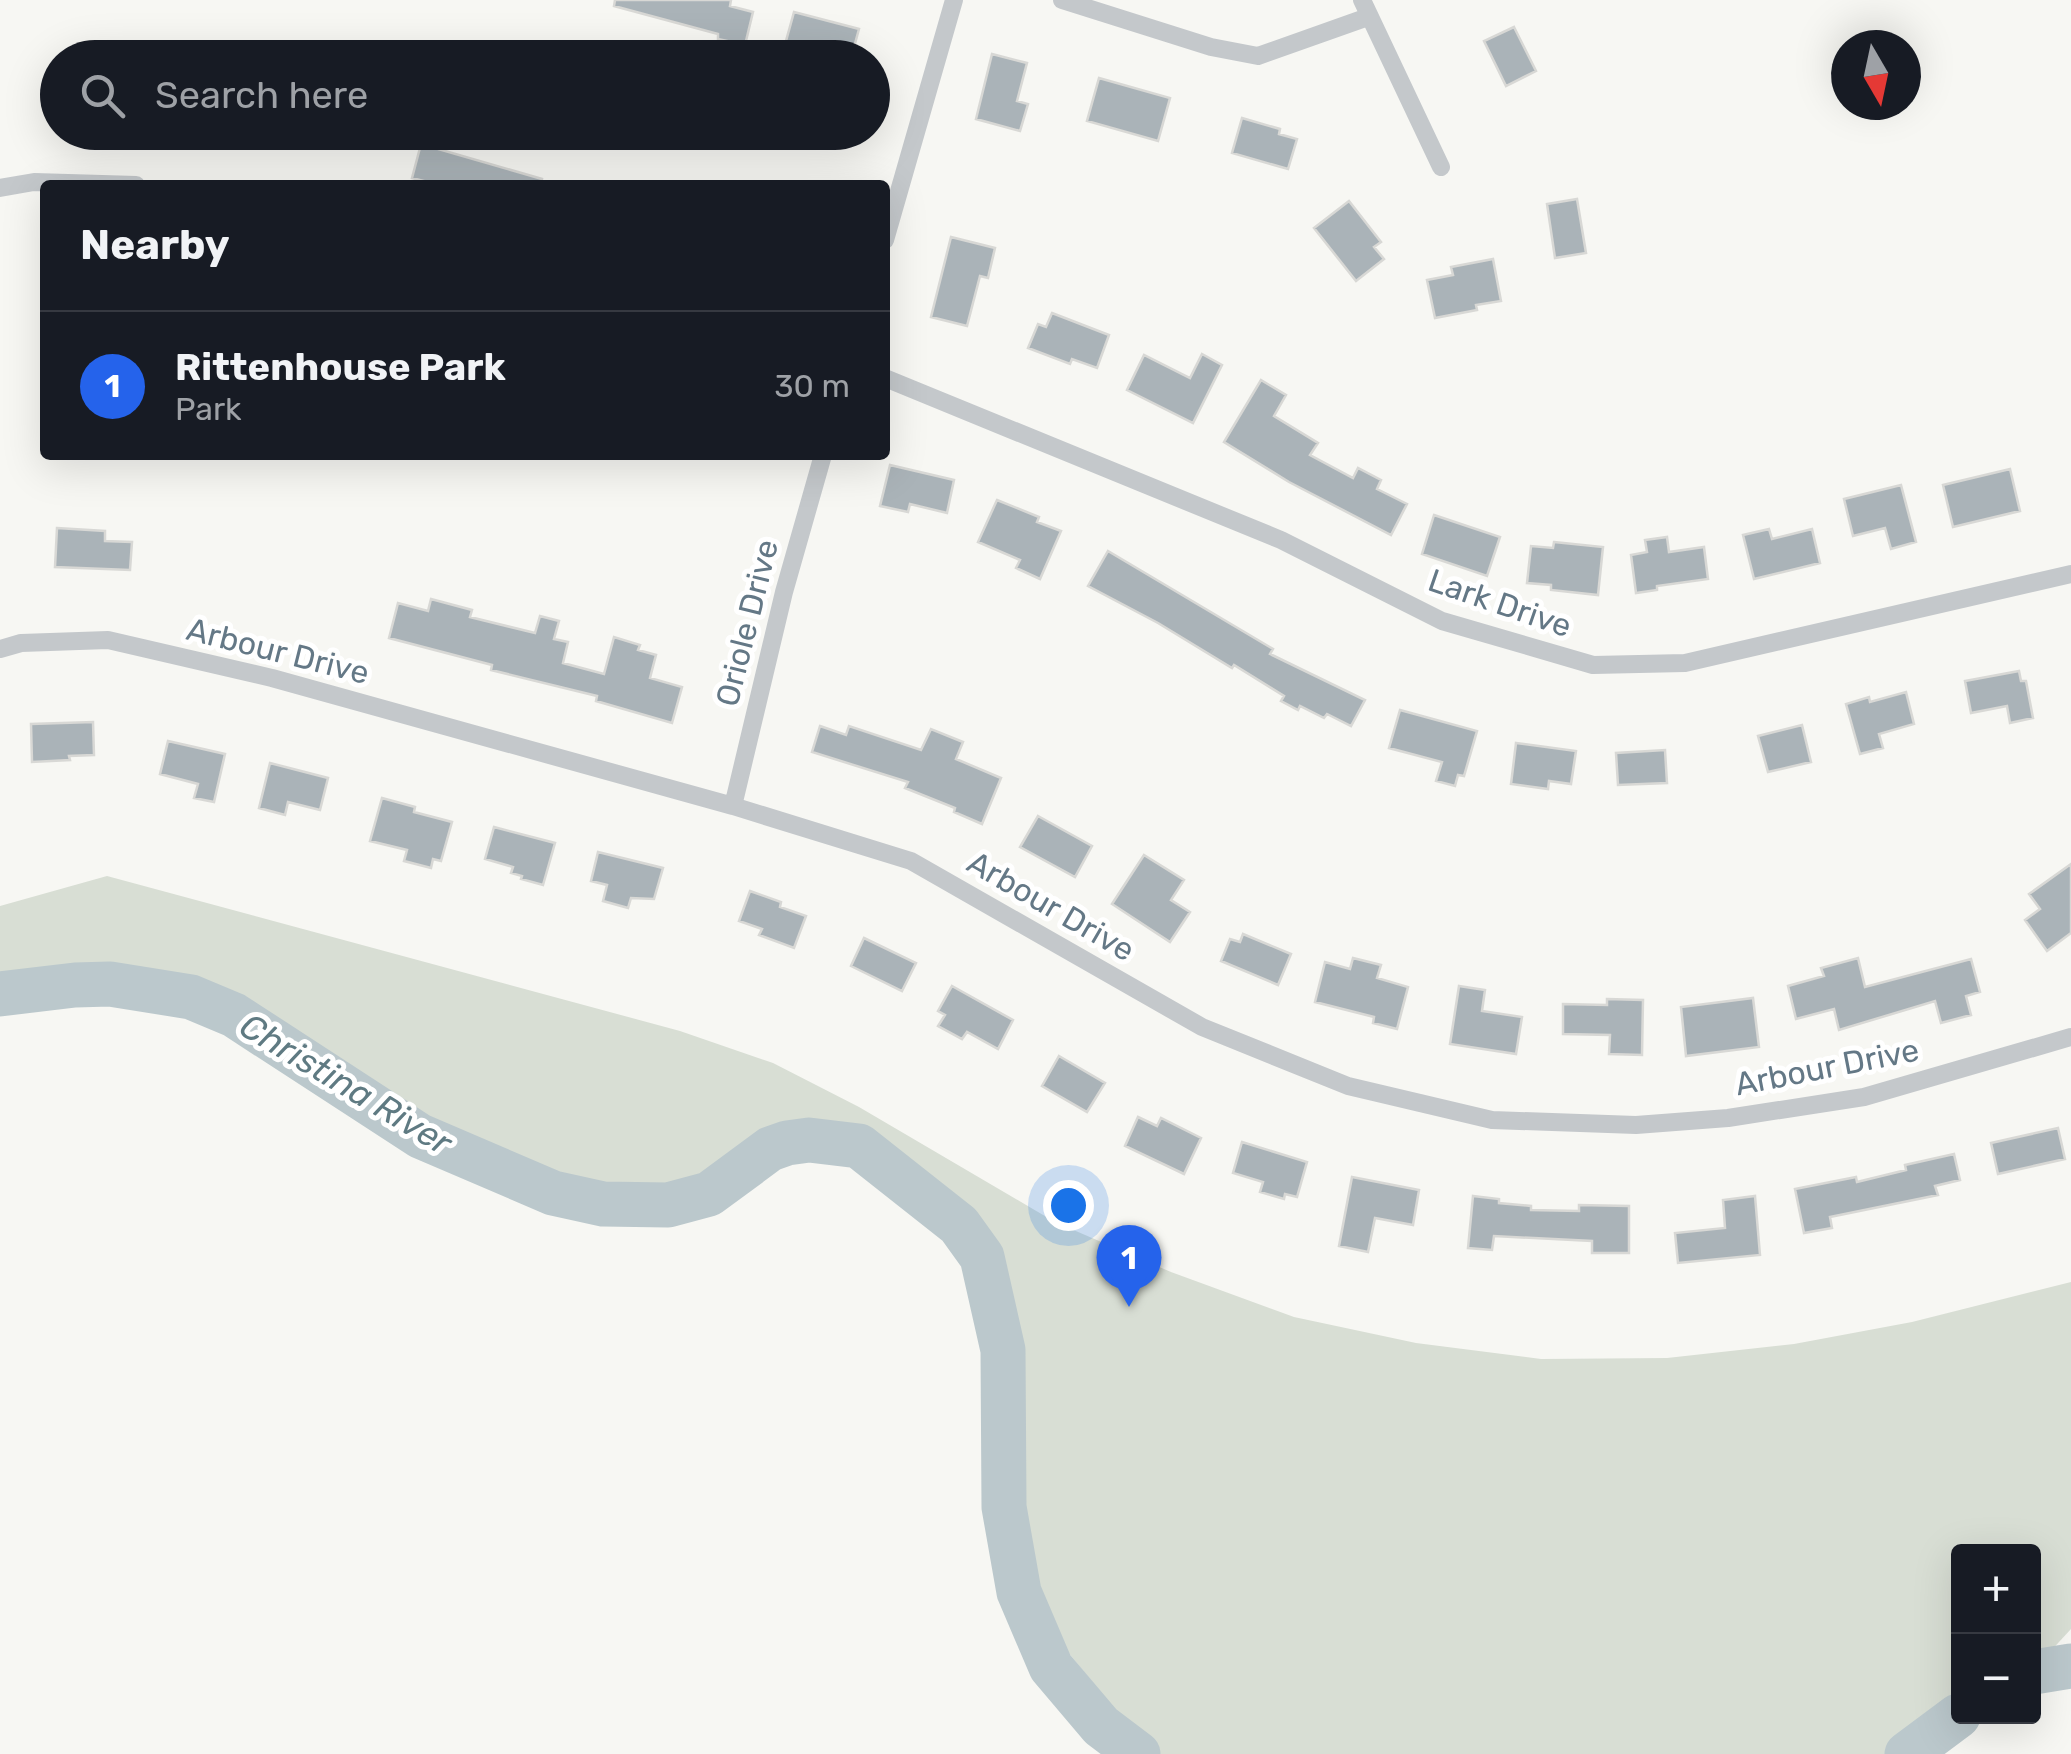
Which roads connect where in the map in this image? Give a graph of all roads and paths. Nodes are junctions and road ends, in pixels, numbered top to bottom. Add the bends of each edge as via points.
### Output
1 (954, 0) edge
2 (1062, 0) edge
3 (1365, 8) edge
4 (1442, 167) dead end
5 (40, 182) edge
6 (0, 188) edge
7 (890, 223) edge
8 (890, 380) edge
9 (823, 460) edge
10 (2071, 574) edge
11 (0, 649) edge
12 (732, 806) junction
13 (2071, 1037) edge

1 - 7 street
2 - 3 street via 1258,56
3 - 4 street
5 - 6 street
8 - 10 street, Lark Drive via 1281,540 1442,622 1593,666 1685,663
9 - 12 street, Oriole Drive
11 - 12 street, Arbour Drive via 108,640 272,678
12 - 13 street, Arbour Drive via 911,861 1202,1028 1348,1086 1492,1120 1636,1125 1728,1118 1864,1097

